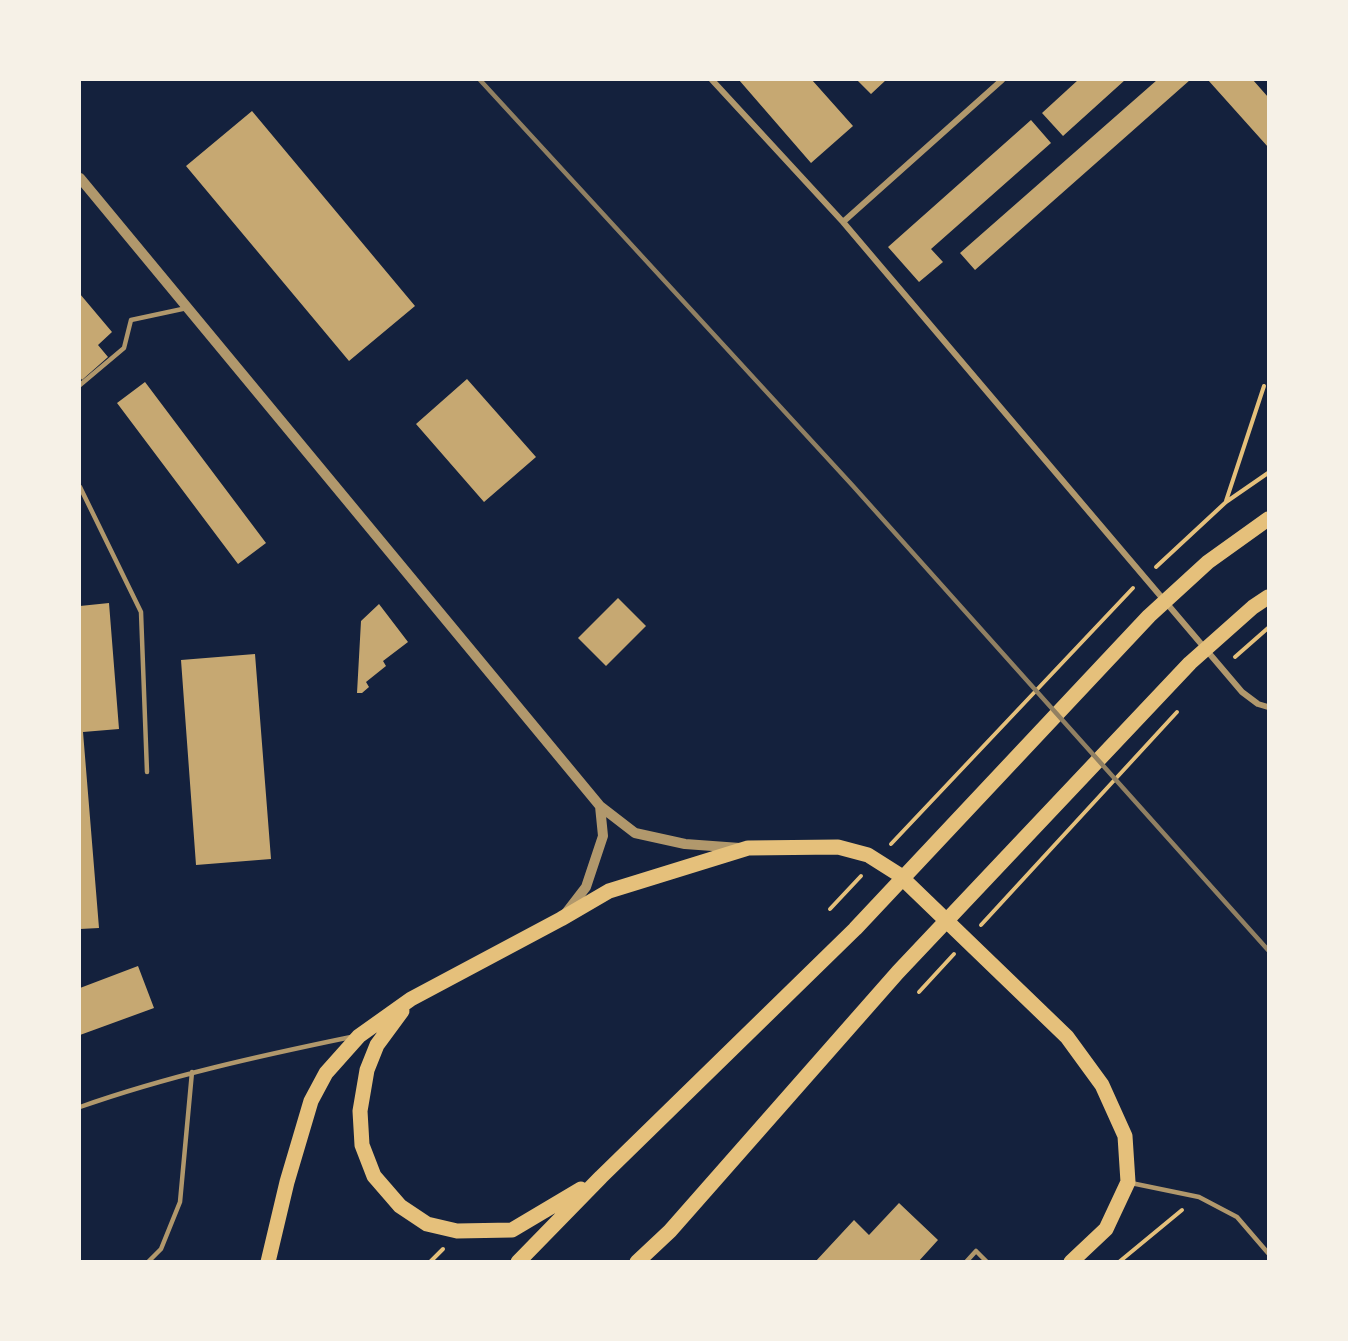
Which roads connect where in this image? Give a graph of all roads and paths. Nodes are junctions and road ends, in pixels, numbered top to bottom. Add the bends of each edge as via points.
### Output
1 (712, 80) edge
2 (1002, 80) edge
3 (80, 178) edge
4 (843, 222) junction
5 (187, 308) junction
6 (80, 386) edge
7 (1264, 386) dead end
8 (1269, 473) edge
9 (80, 487) edge
10 (1226, 502) junction
11 (1269, 519) edge
12 (1154, 569) dead end
13 (1137, 584) dead end
14 (1269, 597) edge
15 (1269, 628) edge
16 (1232, 659) dead end
17 (1269, 707) edge
18 (1181, 708) dead end
19 (147, 771) dead end
20 (600, 807) junction
21 (748, 848) junction
22 (887, 849) dead end
23 (862, 875) dead end
24 (830, 909) dead end
25 (561, 919) junction
26 (974, 932) dead end
27 (958, 949) dead end
28 (919, 992) dead end
29 (411, 999) junction
30 (359, 1036) junction
31 (192, 1072) junction
32 (80, 1107) edge
33 (601, 1177) junction
34 (1128, 1182) junction
35 (1199, 1197) junction
36 (670, 1231) junction
37 (446, 1247) dead end
38 (1269, 1253) edge
39 (148, 1262) edge
40 (268, 1262) edge
41 (430, 1262) edge
42 (518, 1262) edge
43 (637, 1262) edge
44 (649, 1262) edge
45 (966, 1262) edge
46 (987, 1262) edge
47 (1071, 1262) edge
48 (1119, 1262) edge

1 - 4 street
2 - 4 street
3 - 5 street
4 - 17 street via 1242,692
5 - 6 lane via 131,320 124,348
5 - 20 street
7 - 10 path
8 - 10 path
9 - 19 lane via 141,612
10 - 12 path
11 - 33 main road via 1208,562 1149,616 855,929
13 - 22 path
14 - 36 main road via 1190,663 898,972
15 - 16 path
18 - 26 path
20 - 21 street via 635,833 685,844
20 - 25 street via 603,836 586,887
21 - 25 main road via 609,891
21 - 34 main road via 838,847 868,855 898,874 1067,1037 1102,1085 1125,1136
23 - 24 path
25 - 29 main road
27 - 28 path
29 - 30 main road
29 - 33 main road via 377,1045 360,1111 362,1145 374,1176 400,1206 427,1224 447,1229 512,1230
30 - 31 lane
30 - 40 main road via 326,1073 311,1101
31 - 32 lane
31 - 39 lane via 180,1202 161,1250
33 - 42 main road
34 - 35 lane
34 - 47 main road via 1106,1229
35 - 38 lane via 1237,1217
35 - 48 path
36 - 43 main road
36 - 44 main road
37 - 41 path
45 - 46 lane via 976,1251

